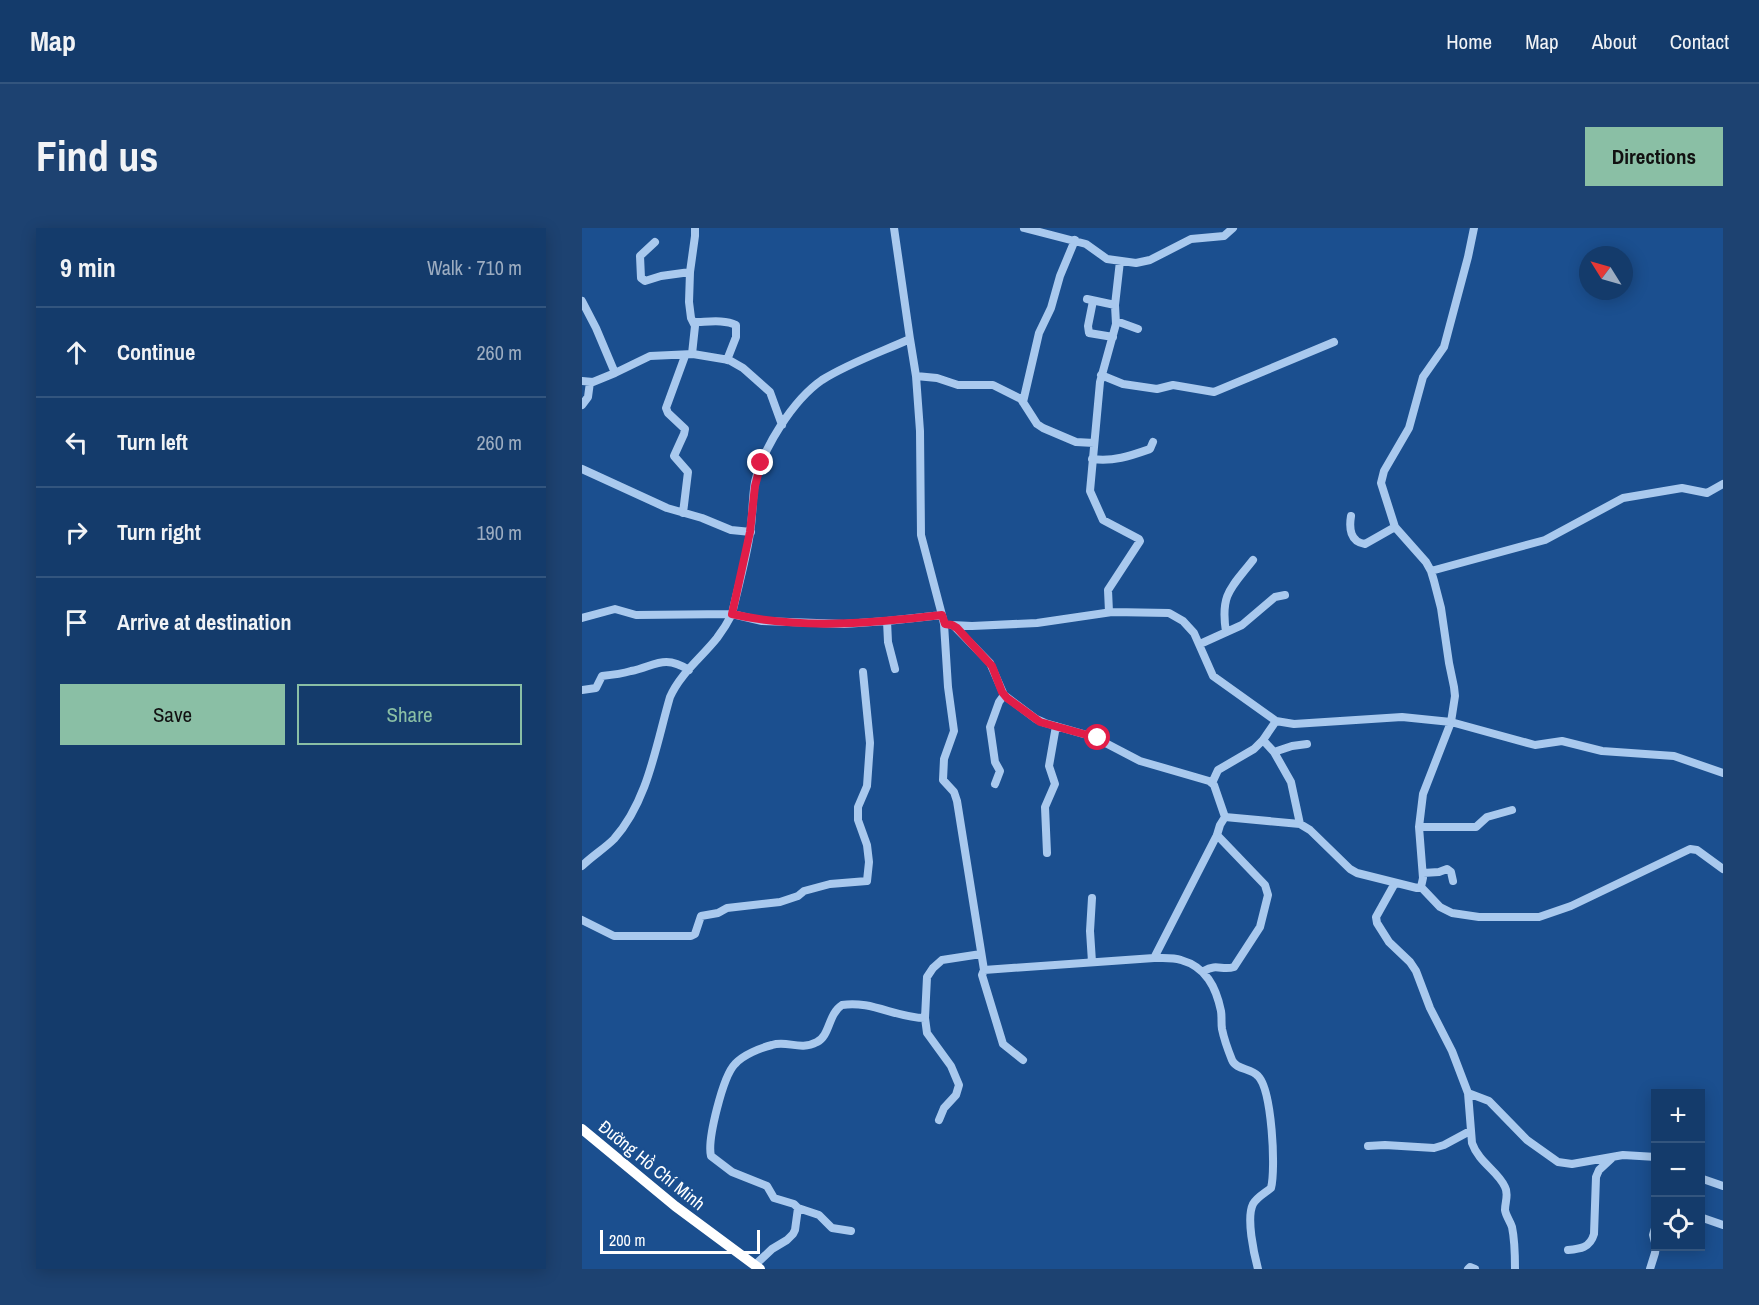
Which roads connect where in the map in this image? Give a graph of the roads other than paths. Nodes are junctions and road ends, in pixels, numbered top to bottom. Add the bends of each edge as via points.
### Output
1 (695, 228) edge
2 (894, 228) edge
3 (1024, 228) edge
4 (1233, 228) edge
5 (1474, 228) edge
6 (1075, 240) junction
7 (655, 242) dead end
8 (1120, 261) junction
9 (690, 272) junction
10 (582, 301) edge
11 (1115, 305) junction
12 (1116, 321) junction
13 (694, 322) junction
14 (1138, 329) dead end
15 (1113, 338) junction
16 (909, 339) junction
17 (1335, 342) dead end
18 (688, 355) junction
19 (727, 360) junction
20 (615, 373) junction
21 (1101, 375) junction
22 (916, 376) junction
23 (586, 382) edge
24 (1023, 402) junction
25 (582, 405) edge
26 (782, 425) junction
27 (1153, 442) dead end
28 (1094, 443) junction
29 (1092, 459) junction
30 (582, 469) edge
31 (1723, 484) edge
32 (683, 513) junction
33 (1351, 516) dead end
34 (1395, 527) junction
35 (750, 532) junction
36 (1253, 560) dead end
37 (1431, 571) junction
38 (1286, 595) dead end
39 (1109, 612) junction
40 (732, 614) junction
41 (942, 615) junction
42 (582, 618) edge
43 (887, 621) junction
44 (948, 625) junction
45 (1226, 632) junction
46 (1200, 644) junction
47 (895, 669) dead end
48 (689, 670) junction
49 (863, 672) dead end
50 (582, 690) edge
51 (1004, 695) junction
52 (1276, 721) junction
53 (1450, 722) junction
54 (1056, 726) junction
55 (1263, 740) junction
56 (1307, 744) dead end
57 (1274, 752) junction
58 (1723, 773) edge
59 (1212, 783) junction
60 (996, 784) dead end
61 (1512, 810) dead end
62 (1225, 817) junction
63 (1300, 824) junction
64 (1419, 827) junction
65 (1217, 835) junction
66 (1047, 853) dead end
67 (582, 866) edge
68 (1723, 869) edge
69 (1423, 873) junction
70 (1453, 881) dead end
71 (1395, 883) junction
72 (1421, 886) junction
73 (1092, 898) dead end
74 (582, 920) edge
75 (981, 954) junction
76 (1154, 957) junction
77 (1092, 962) junction
78 (984, 970) junction
79 (1204, 971) junction
80 (925, 1018) junction
81 (1023, 1060) dead end
82 (1468, 1093) junction
83 (939, 1120) dead end
84 (582, 1129) edge
85 (1470, 1131) junction
86 (1368, 1146) dead end
87 (1614, 1156) junction
88 (1651, 1157) edge
89 (1705, 1179) edge
90 (1723, 1186) edge
91 (798, 1208) junction
92 (1705, 1218) edge
93 (1723, 1225) edge
94 (851, 1231) dead end
95 (1568, 1250) dead end
96 (1655, 1251) edge
97 (757, 1267) edge
98 (1258, 1269) edge
99 (1468, 1269) edge
100 (1476, 1269) edge
101 (1515, 1269) edge
102 (1650, 1269) edge

1 - 9 street
2 - 16 street
3 - 6 street
4 - 8 street via 1220,237 1185,241 1146,262
5 - 34 street via 1444,347 1423,377 1410,428 1382,478
6 - 8 street via 1104,258
6 - 24 street via 1039,333
7 - 9 street via 640,256 641,278 645,281
8 - 11 street
9 - 13 street via 689,302
10 - 20 street
11 - 12 street
11 - 15 street via 1090,300 1088,326 1089,333
12 - 14 street
12 - 15 street
13 - 18 street
13 - 19 street via 723,321 736,325
15 - 21 street
16 - 22 street
16 - 26 street via 821,381
17 - 21 street via 1214,392 1173,385 1157,389 1123,384
18 - 19 street
18 - 20 street via 650,356
18 - 32 street via 666,408 685,429 674,456 688,472
19 - 26 street via 769,391
20 - 23 street
21 - 28 street
22 - 24 street via 958,385 990,384
22 - 41 street via 921,535
23 - 25 street via 589,395
24 - 28 street via 1042,428 1076,442
26 - 35 street via 758,470
27 - 29 street via 1150,449 1124,458
28 - 29 street
29 - 39 street via 1090,491 1101,518 1140,541 1108,590
30 - 32 street
31 - 37 street via 1707,493 1682,488 1623,498 1545,540
32 - 35 street via 731,530
33 - 34 street via 1350,530 1362,544
34 - 37 street
35 - 40 street
36 - 45 street via 1225,597
37 - 53 street via 1454,687
38 - 45 street via 1275,597 1246,622
39 - 44 street via 1037,623
39 - 46 street via 1169,613 1188,625
40 - 42 street via 636,615 615,609
40 - 43 street via 762,621
40 - 48 street
41 - 43 street
41 - 44 street
43 - 47 street
44 - 51 street via 990,663
44 - 75 street via 948,687 954,730 944,759 943,780 957,801
45 - 46 street
46 - 52 street via 1213,676
48 - 50 street via 680,664 658,662 603,676 596,688
48 - 67 street via 670,697 640,798 613,839
49 - 74 street via 870,743 867,786 858,807 858,820 868,853 867,881 830,884 780,902 727,908 701,916 698,929 691,936 614,936
51 - 54 street via 1036,719
51 - 60 street via 990,728 1000,771
52 - 53 street via 1294,724 1402,717
52 - 55 street
53 - 58 street via 1535,745 1562,741 1602,751 1674,756
53 - 64 street via 1423,794
54 - 59 street via 1094,736 1140,761
54 - 66 street via 1049,766 1055,787 1046,807
55 - 57 street
55 - 59 street via 1218,770
56 - 57 street
57 - 63 street via 1291,782
59 - 62 street
61 - 64 street via 1487,817 1476,827
62 - 63 street
62 - 65 street
63 - 71 street via 1350,869
64 - 69 street
65 - 76 street
65 - 79 street via 1265,885 1268,895 1260,927 1234,967
68 - 72 street via 1690,849 1571,906 1539,917 1452,913 1440,907
69 - 70 street via 1447,869
69 - 72 street
71 - 72 street
71 - 82 street via 1376,921 1416,971
73 - 77 street
75 - 78 street
75 - 80 street via 946,958 933,968 927,977
76 - 77 street
76 - 79 street via 1178,959
77 - 78 street
78 - 81 street via 982,975 1003,1044
79 - 98 street via 1217,997 1222,1030 1233,1062 1259,1077 1272,1124 1272,1185 1251,1210 1252,1244
80 - 83 street via 929,1036 951,1066 959,1085
80 - 91 street via 911,1018 863,1004 842,1005 818,1042 802,1047 771,1045 742,1058 730,1069 717,1110 711,1156 732,1172 767,1186 774,1198
82 - 85 street
82 - 87 street via 1489,1101 1527,1140 1558,1162 1572,1164
84 - 97 highway, Đường Hồ Chí Minh
85 - 86 street via 1434,1148
85 - 101 street via 1478,1156 1507,1190 1505,1210 1514,1242
87 - 88 street
87 - 95 street via 1596,1177 1593,1240 1585,1248
89 - 90 street
91 - 94 street via 819,1215 832,1228
91 - 97 street via 795,1230
92 - 93 street
96 - 102 street
99 - 100 street

